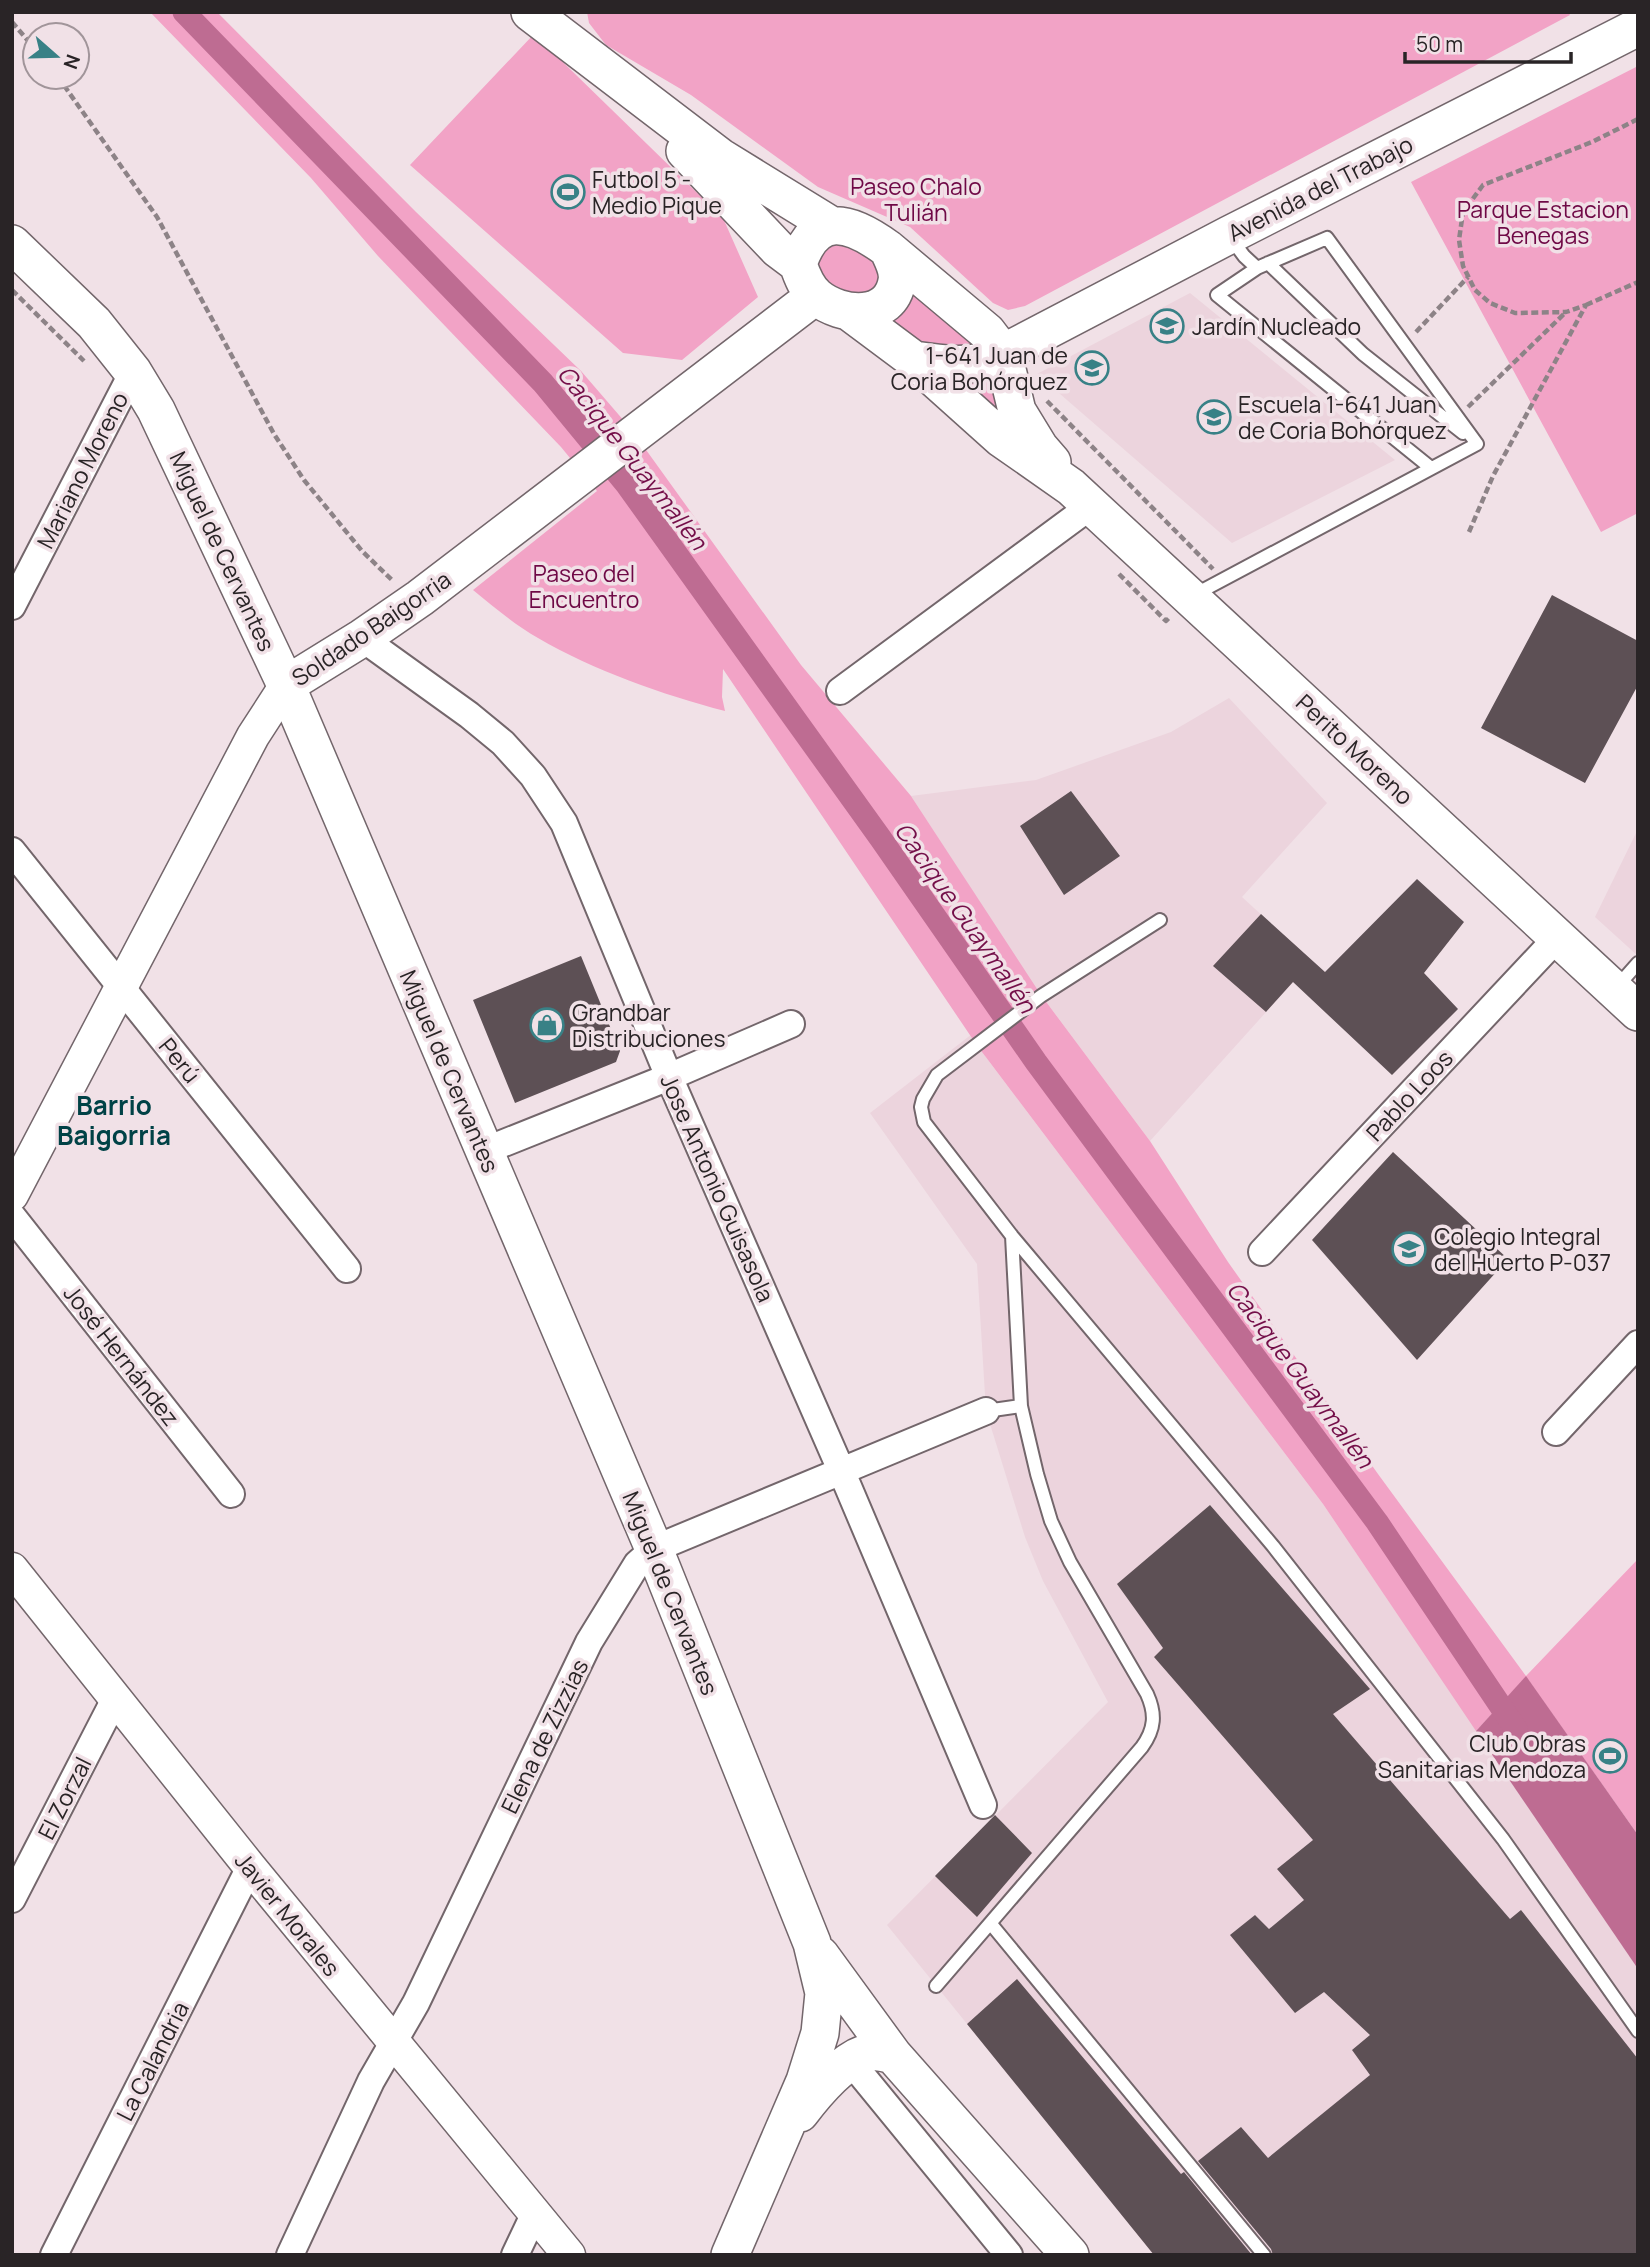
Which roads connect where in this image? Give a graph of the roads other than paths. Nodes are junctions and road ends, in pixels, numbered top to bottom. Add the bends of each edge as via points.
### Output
1 (530, 12) edge
2 (1638, 27) edge
3 (617, 79) junction
4 (832, 226) junction
5 (1228, 235) junction
6 (12, 244) edge
7 (888, 249) junction
8 (798, 264) junction
9 (1263, 266) junction
10 (815, 296) junction
11 (851, 313) junction
12 (1003, 352) junction
13 (914, 360) junction
14 (133, 372) junction
15 (1477, 444) junction
16 (1431, 468) junction
17 (1082, 496) junction
18 (1190, 596) junction
19 (12, 606) edge
20 (362, 638) junction
21 (286, 685) junction
22 (840, 691) dead end
23 (12, 851) edge
24 (1160, 920) dead end
25 (1557, 938) junction
26 (1638, 962) edge
27 (122, 986) junction
28 (1626, 1001) edge
29 (791, 1024) dead end
30 (669, 1077) junction
31 (484, 1151) junction
32 (12, 1195) edge
33 (12, 1216) edge
34 (1012, 1236) junction
35 (1262, 1252) dead end
36 (347, 1269) dead end
37 (1638, 1344) edge
38 (1021, 1406) junction
39 (986, 1411) joint
40 (1556, 1432) dead end
41 (841, 1470) junction
42 (231, 1494) dead end
43 (654, 1549) junction
44 (12, 1569) edge
45 (116, 1698) junction
46 (983, 1805) dead end
47 (250, 1867) junction
48 (12, 1899) edge
49 (991, 1924) junction
50 (812, 1942) junction
51 (936, 1986) dead end
52 (1638, 2031) edge
53 (394, 2043) junction
54 (857, 2047) junction
55 (534, 2215) junction
56 (54, 2255) edge
57 (290, 2255) edge
58 (515, 2255) edge
59 (569, 2255) edge
60 (730, 2255) edge
61 (1009, 2255) edge
62 (1070, 2255) edge
63 (1264, 2255) edge

1 - 3 main road
2 - 5 main road, Avenida del Trabajo
3 - 4 main road via 720,157
3 - 8 main road via 778,249
4 - 7 main road via 853,228
4 - 8 main road via 810,238
5 - 9 lane via 1244,256
5 - 12 main road, Avenida del Trabajo
6 - 14 main road, Miguel de Cervantes via 94,323
7 - 11 main road via 897,281 891,294 874,310
7 - 12 main road via 987,332
8 - 10 main road
9 - 15 lane via 1363,354
9 - 15 lane via 1327,238
9 - 16 lane via 1217,295
10 - 11 main road
10 - 20 main road, Soldado Baigorria
11 - 13 main road, Perito Moreno
12 - 13 main road, Perito Moreno via 982,362 954,365
12 - 17 main road, Perito Moreno via 1012,397 1024,424
13 - 17 main road, Perito Moreno via 1001,438
14 - 19 street, Mariano Moreno
14 - 21 main road, Miguel de Cervantes via 156,410
15 - 16 lane
16 - 18 lane
17 - 18 main road, Perito Moreno
17 - 22 street
18 - 25 main road, Perito Moreno
20 - 21 main road, Soldado Baigorria
20 - 30 street, Jose Antonio Guisasola via 488,730 548,796 564,823
21 - 27 street, Soldado Baigorria via 253,736
21 - 31 main road, Miguel de Cervantes
23 - 27 street, Perú
24 - 34 lane via 976,1044 937,1074 923,1099 927,1128
25 - 28 main road, Perito Moreno
25 - 35 street, Pablo Loos
26 - 28 lane
27 - 32 street, Soldado Baigorria
27 - 36 street, Perú
29 - 30 street
30 - 31 street
30 - 41 street, Jose Antonio Guisasola
31 - 43 main road, Miguel de Cervantes
33 - 42 street, José Hernández
34 - 38 lane
34 - 52 lane via 1273,1546 1503,1839
37 - 40 street
38 - 39 lane
38 - 49 lane via 1051,1521 1147,1694 1154,1721 1142,1747
39 - 41 street, Elena de Zizzias
41 - 43 street, Elena de Zizzias
41 - 46 street, Jose Antonio Guisasola
43 - 50 main road, Miguel de Cervantes
43 - 53 street, Elena de Zizzias via 637,1564 589,1642
44 - 45 street, Javier Morales
45 - 47 street, Javier Morales
45 - 48 street, El Zorzal
47 - 53 street, Javier Morales
47 - 56 street, La Calandria
49 - 51 lane
49 - 63 lane
50 - 54 main road, Miguel de Cervantes
50 - 54 main road, Miguel de Cervantes via 824,1993 822,2025
53 - 55 street, Javier Morales
53 - 57 street, Elena de Zizzias via 371,2081
54 - 60 main road, Miguel de Cervantes via 780,2139
54 - 61 street
54 - 62 main road, Miguel de Cervantes
55 - 58 street
55 - 59 street, Javier Morales

